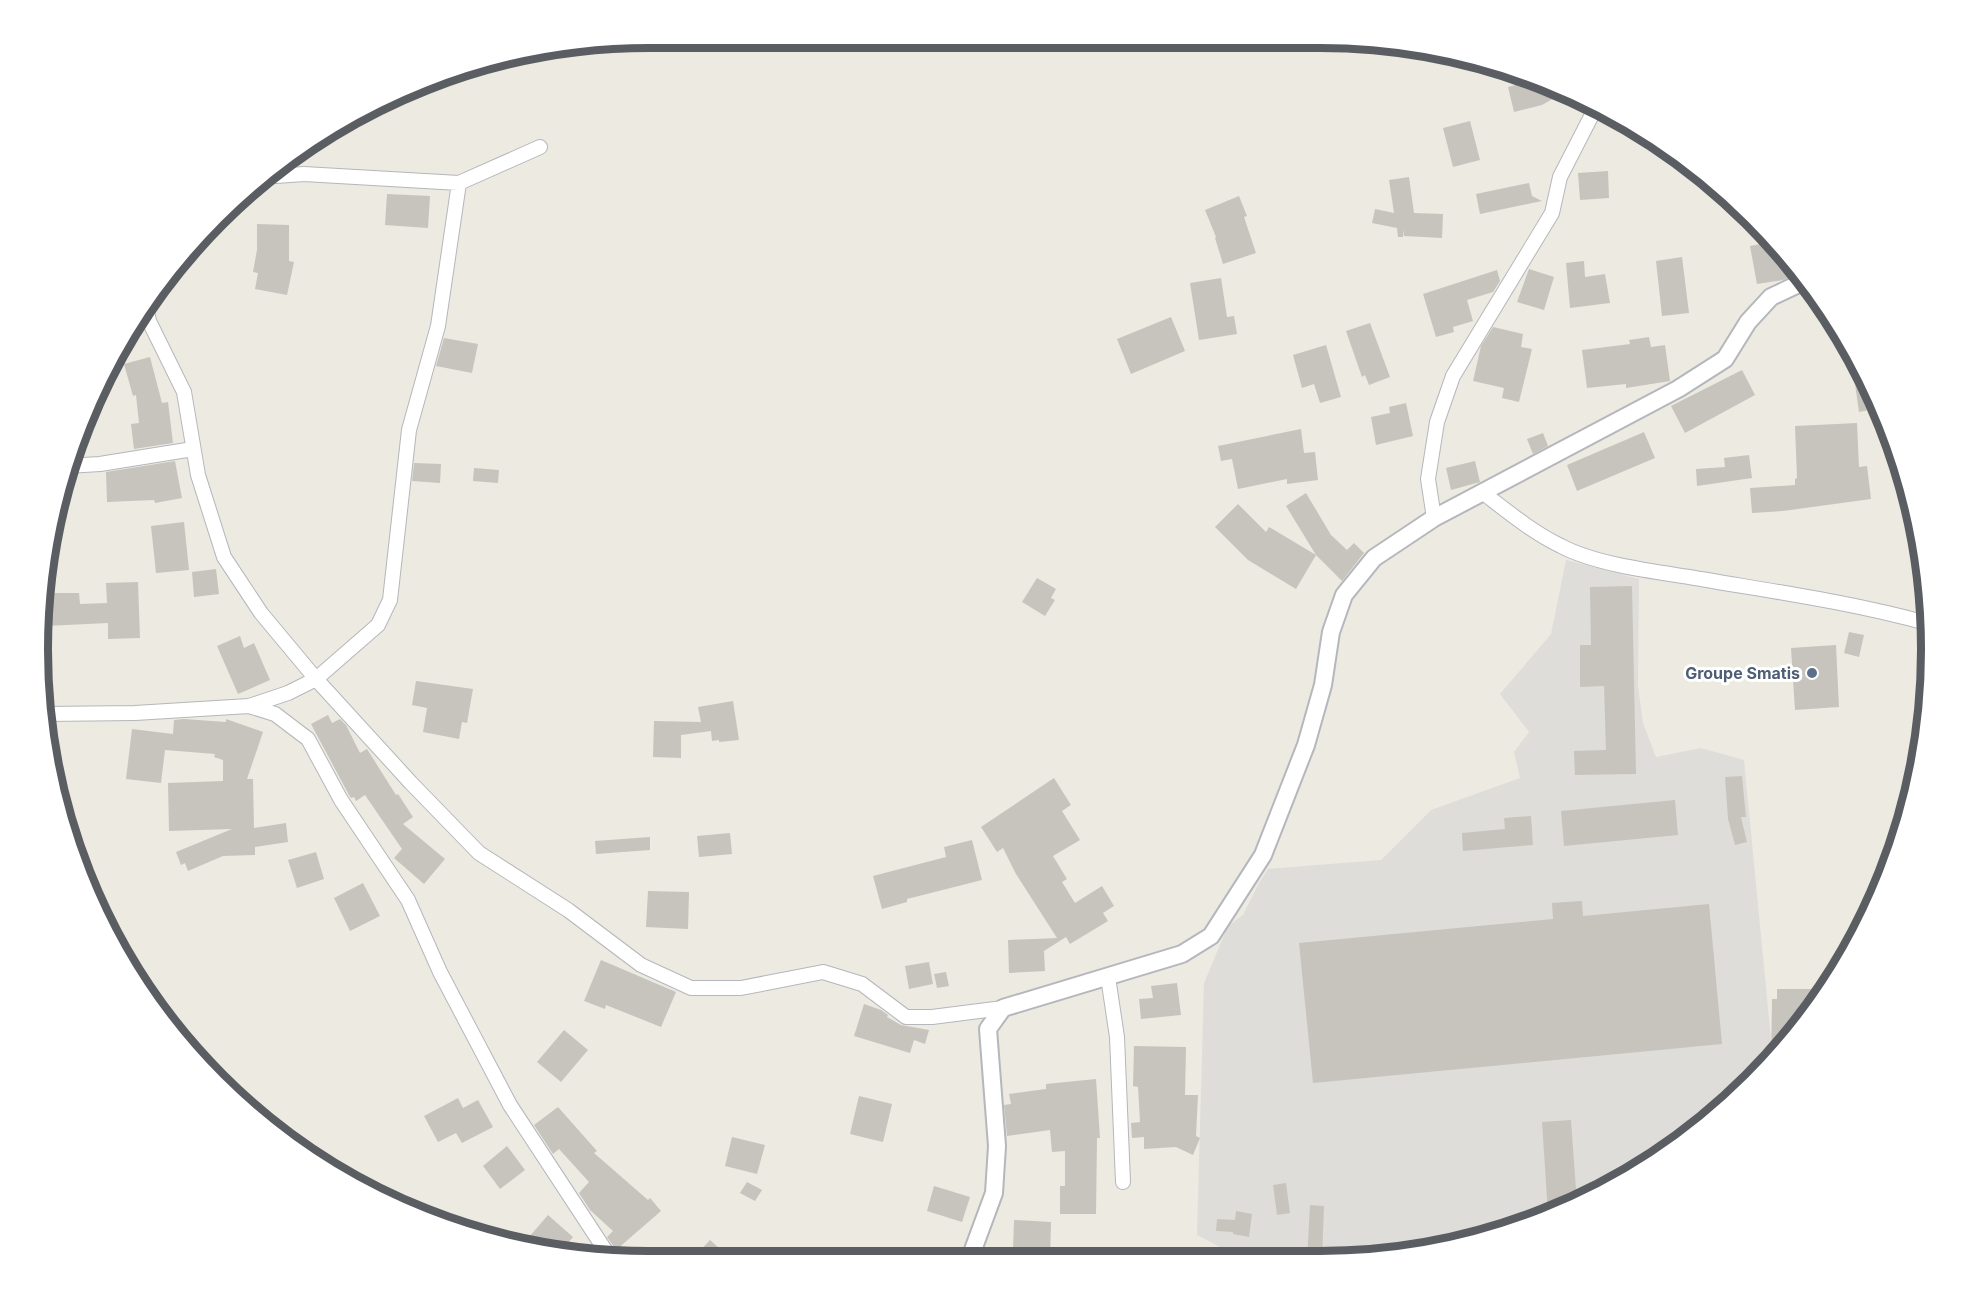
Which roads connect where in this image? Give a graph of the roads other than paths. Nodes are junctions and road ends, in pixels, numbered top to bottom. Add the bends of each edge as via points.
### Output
1 (1593, 114) edge
2 (540, 147) dead end
3 (278, 176) edge
4 (459, 183) junction
5 (1798, 284) edge
6 (147, 318) edge
7 (193, 449) junction
8 (77, 465) edge
9 (1482, 492) junction
10 (1434, 518) junction
11 (1920, 621) edge
12 (316, 679) junction
13 (249, 706) junction
14 (52, 714) edge
15 (1108, 977) junction
16 (1003, 1008) junction
17 (1123, 1182) dead end
18 (605, 1249) edge
19 (973, 1251) edge

1 - 10 street via 1560,177 1552,213 1452,376 1437,422 1428,479
2 - 4 street
3 - 4 street
4 - 12 street via 438,326 409,430 390,600 378,625
5 - 9 street via 1771,297 1748,322 1725,359 1678,389
6 - 7 street via 184,392
7 - 8 street
7 - 12 street via 224,557 261,613
9 - 10 street
9 - 11 street via 1562,547 1591,556 1630,567 1817,598
10 - 15 street via 1374,558 1344,595 1331,632 1323,685 1306,745 1263,855 1211,936 1182,954
12 - 13 street
12 - 16 street via 479,853 568,910 641,965 691,988 741,988 823,972 862,984 906,1017
13 - 14 street
13 - 18 street via 275,714 309,739 341,800 408,900 440,972 510,1105
15 - 16 street
15 - 17 street via 1117,1037
16 - 19 street via 988,1029 997,1146 994,1193

